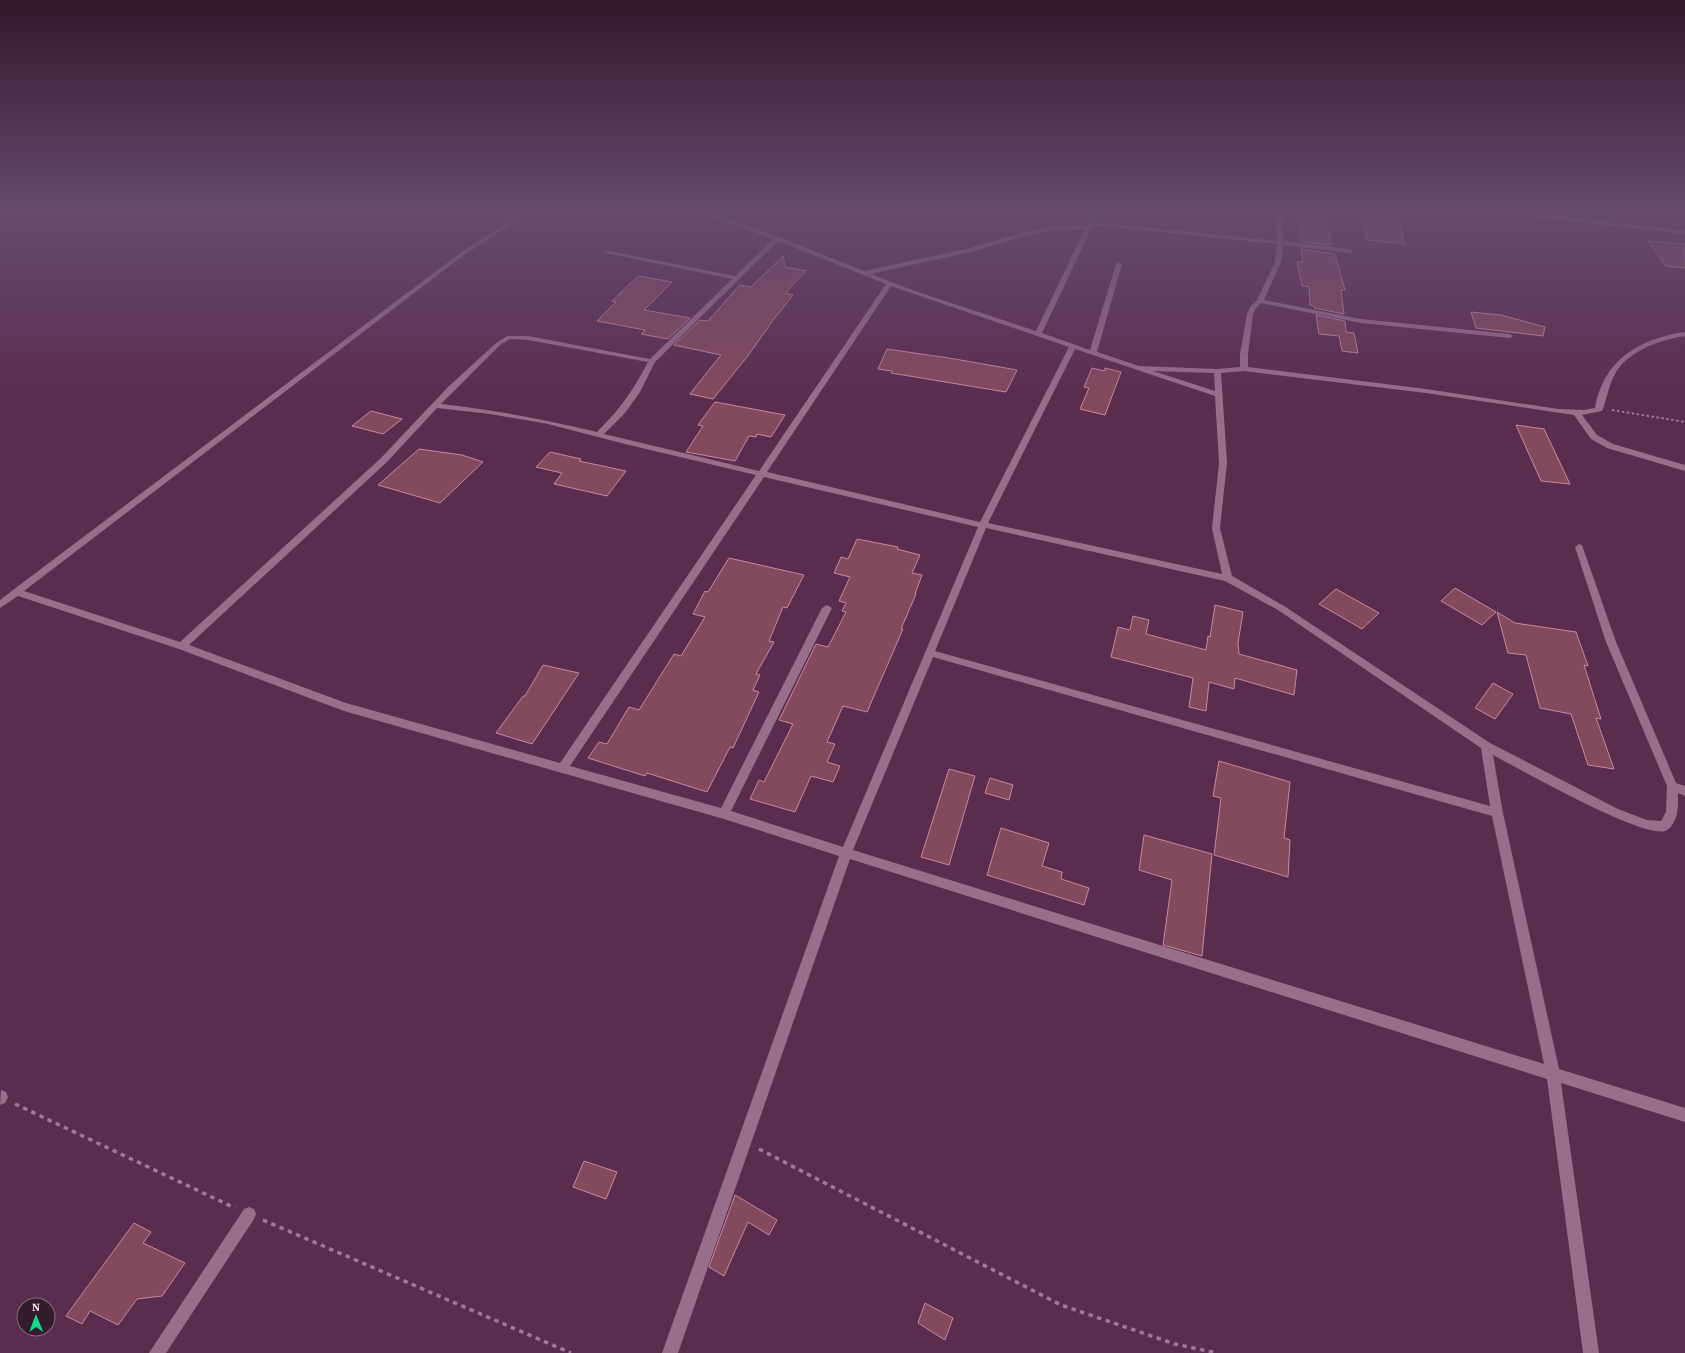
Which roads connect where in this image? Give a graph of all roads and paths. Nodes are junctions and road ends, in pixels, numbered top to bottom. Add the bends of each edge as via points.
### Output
1 (435, 274) edge
2 (717, 274) edge
3 (740, 274) edge
4 (867, 274) edge
5 (1067, 274) edge
6 (1117, 274) edge
7 (1272, 274) edge
8 (736, 278) junction
9 (890, 283) junction
10 (1260, 300) junction
11 (1685, 334) edge
12 (1038, 335) junction
13 (1510, 336) dead end
14 (1072, 346) junction
15 (1093, 353) junction
16 (652, 361) junction
17 (1140, 368) junction
18 (1244, 369) junction
19 (1217, 371) junction
20 (1218, 395) junction
21 (436, 406) junction
22 (1599, 409) junction
23 (1577, 413) junction
24 (1685, 422) edge
25 (599, 435) junction
26 (1685, 468) edge
27 (762, 474) junction
28 (983, 525) junction
29 (1579, 547) dead end
30 (1228, 578) junction
31 (16, 592) junction
32 (0, 605) edge
33 (827, 608) dead end
34 (182, 646) junction
35 (931, 652) junction
36 (1486, 746) junction
37 (563, 768) junction
38 (1672, 786) junction
39 (1685, 791) edge
40 (1497, 813) junction
41 (724, 814) junction
42 (846, 853) junction
43 (1553, 1073) junction
44 (0, 1098) edge
45 (1685, 1115) edge
46 (745, 1141) junction
47 (249, 1214) junction
48 (157, 1353) edge
49 (571, 1353) edge
50 (670, 1353) edge
51 (1217, 1353) edge
52 (1591, 1353) edge

1 - 31 street
2 - 8 street
3 - 8 street
4 - 9 street
5 - 12 street
6 - 15 street
7 - 10 street
8 - 16 street
9 - 12 street
9 - 27 street
10 - 13 street via 1361,321
10 - 18 street via 1250,314
11 - 22 street via 1673,334 1626,356 1613,371 1600,400
12 - 14 street
14 - 15 street
14 - 28 street
15 - 17 street
16 - 21 street via 528,338 509,337 498,344
16 - 25 street via 637,390 622,411
17 - 19 street
17 - 20 street
18 - 19 street
18 - 23 street via 1426,391
19 - 20 street
20 - 30 street via 1223,464 1216,528
21 - 25 street via 490,412
21 - 34 street via 384,460
22 - 23 street
22 - 24 path
23 - 26 street via 1594,437 1610,446
25 - 27 street
27 - 28 street
27 - 37 street
28 - 30 street
28 - 35 street
29 - 38 street via 1611,642
30 - 36 street via 1281,608
31 - 32 street
31 - 34 street
33 - 41 street
34 - 37 street via 344,706
35 - 40 street
35 - 42 street
36 - 38 street via 1614,812 1647,825 1664,826 1672,813
36 - 40 street
37 - 41 street
38 - 39 street
40 - 43 street
41 - 42 street
42 - 43 street
42 - 46 street
43 - 45 street
43 - 52 street
44 - 47 path
46 - 50 street
46 - 51 path via 1061,1306 1175,1344
47 - 48 street
47 - 49 path

